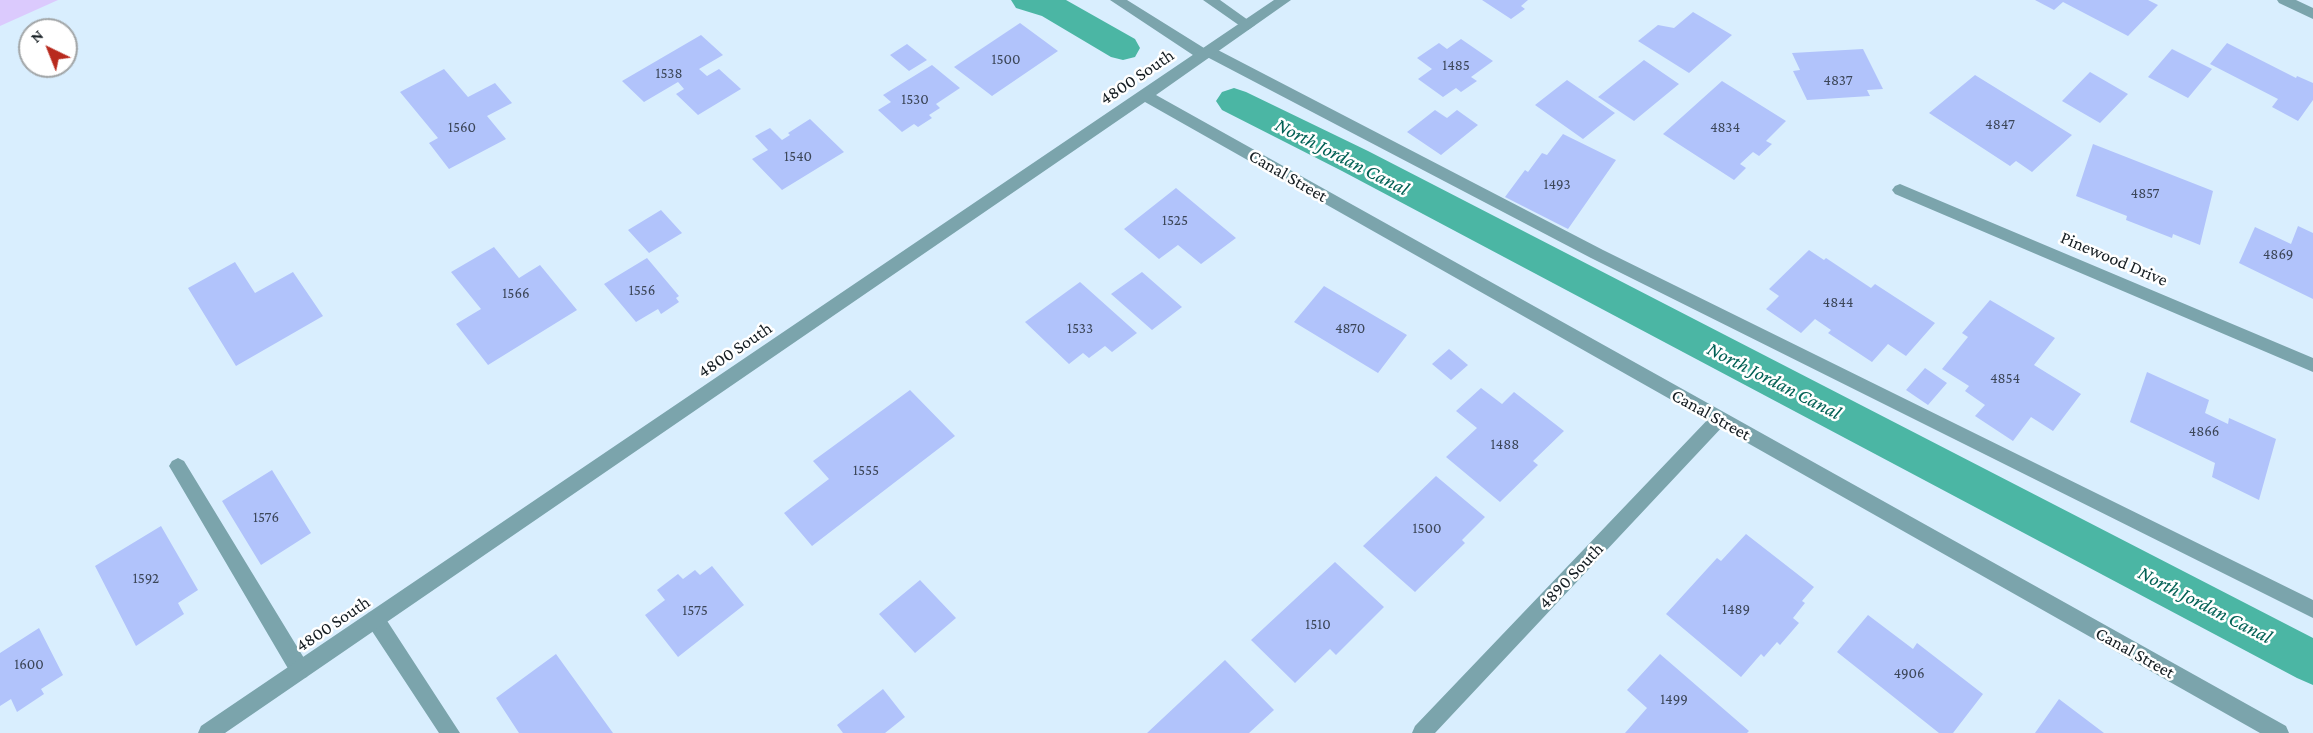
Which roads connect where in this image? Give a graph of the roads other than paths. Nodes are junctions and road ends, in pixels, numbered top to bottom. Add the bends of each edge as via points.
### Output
1 (1117, 0) edge
2 (1210, 0) edge
3 (2284, 0) edge
4 (1278, 1) edge
5 (2313, 14) edge
6 (1248, 25) junction
7 (1206, 53) junction
8 (1145, 95) junction
9 (1900, 189) dead end
10 (2313, 365) edge
11 (1719, 419) junction
12 (178, 466) dead end
13 (2313, 609) edge
14 (375, 619) junction
15 (300, 670) junction
16 (2269, 730) edge
17 (208, 733) edge
18 (450, 733) edge
19 (1422, 733) edge

1 - 7 street
2 - 6 street
3 - 5 street
4 - 6 street, 4800 South
6 - 7 street, 4800 South
7 - 8 street, 4800 South
7 - 13 street via 1597,254
8 - 11 street, Canal Street
8 - 14 street, 4800 South
9 - 10 street, Pinewood Drive
11 - 16 street, Canal Street
11 - 19 street, 4890 South
12 - 15 street
14 - 15 street, 4800 South
14 - 18 street
15 - 17 street, 4800 South

